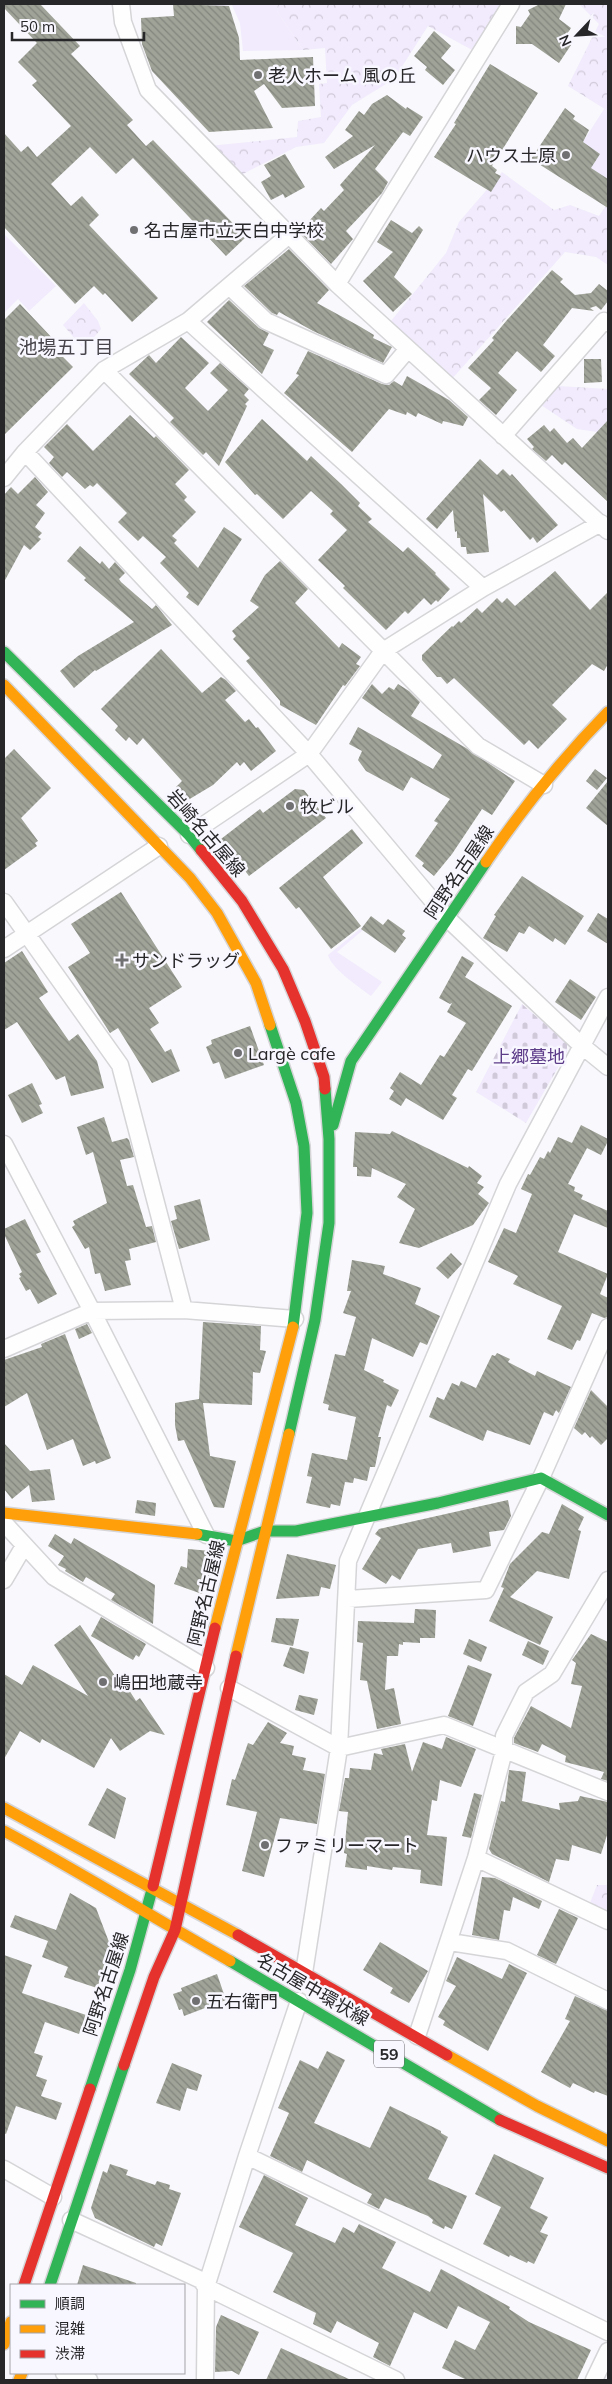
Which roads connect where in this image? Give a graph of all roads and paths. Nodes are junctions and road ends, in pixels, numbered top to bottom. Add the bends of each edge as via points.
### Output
1 (121, 4) edge
2 (511, 4) edge
3 (289, 235) junction
4 (337, 284) junction
5 (229, 286) junction
6 (188, 321) junction
7 (608, 323) edge
8 (408, 349) junction
9 (104, 370) junction
10 (503, 436) junction
11 (25, 452) junction
12 (4, 478) edge
13 (605, 527) edge
14 (483, 588) junction
15 (383, 651) junction
16 (4, 652) edge
17 (4, 685) edge
18 (608, 712) edge
19 (309, 754) junction
20 (544, 785) junction
21 (189, 835) junction
22 (159, 846) junction
23 (4, 902) edge
24 (448, 919) junction
25 (27, 934) junction
26 (4, 949) edge
27 (608, 998) edge
28 (581, 1045) junction
29 (352, 1061) junction
30 (608, 1067) edge
31 (319, 1077) junction
32 (329, 1139) junction
33 (4, 1144) edge
34 (184, 1310) junction
35 (92, 1311) junction
36 (295, 1319) junction
37 (608, 1327) edge
38 (4, 1349) edge
39 (541, 1478) junction
40 (4, 1513) edge
41 (608, 1515) edge
42 (367, 1517) junction
43 (4, 1522) edge
44 (265, 1531) junction
45 (206, 1535) junction
46 (236, 1541) junction
47 (24, 1546) junction
48 (4, 1580) edge
49 (608, 1580) edge
50 (348, 1599) junction
51 (206, 1668) junction
52 (229, 1688) junction
53 (339, 1748) junction
54 (504, 1751) junction
55 (608, 1792) edge
56 (4, 1808) edge
57 (4, 1831) edge
58 (476, 1858) junction
59 (152, 1888) junction
60 (181, 1903) junction
61 (146, 1914) junction
62 (608, 1921) edge
63 (175, 1930) junction
64 (450, 1942) junction
65 (304, 1972) junction
66 (299, 2001) junction
67 (608, 2001) edge
68 (417, 2036) junction
69 (608, 2141) edge
70 (247, 2156) junction
71 (608, 2168) edge
72 (4, 2169) edge
73 (53, 2197) junction
74 (71, 2220) junction
75 (24, 2284) edge
76 (50, 2284) edge
77 (206, 2287) junction
78 (10, 2325) edge
79 (608, 2332) edge
80 (4, 2344) edge
81 (608, 2351) edge
82 (68, 2374) edge
83 (89, 2380) edge
84 (205, 2380) edge
85 (396, 2380) edge
86 (594, 2380) edge

1 - 3 street via 123,22 148,90
2 - 4 street
3 - 4 street
3 - 5 street
4 - 8 street
5 - 6 street
5 - 8 street via 266,321 386,375
6 - 9 street
6 - 14 street
7 - 10 street via 604,322
8 - 10 street
9 - 11 street
9 - 15 street
10 - 13 street
11 - 12 street
11 - 19 street
13 - 14 street
14 - 15 street
15 - 19 street
15 - 20 street via 478,746
16 - 21 main road, 岩崎名古屋線
17 - 22 main road
18 - 20 main road, 阿野名古屋線
19 - 21 street
19 - 24 street
20 - 24 main road, 阿野名古屋線 via 510,827
21 - 31 main road, 岩崎名古屋線 via 242,901 283,969 305,1021
22 - 25 street
22 - 36 main road, 阿野名古屋線 via 217,913 256,983 293,1077 304,1146 307,1213
23 - 25 street
24 - 28 street
24 - 29 main road, 阿野名古屋線
25 - 26 street
25 - 34 street via 120,1064
27 - 28 street
28 - 30 street
28 - 42 street via 508,1184
29 - 31 main road, 阿野名古屋線
29 - 32 main road, 阿野名古屋線
31 - 32 main road, 阿野名古屋線
32 - 44 main road, 阿野名古屋線 via 329,1223 315,1320
33 - 35 street
34 - 35 street
34 - 36 street
35 - 38 street
35 - 45 street
36 - 46 main road, 阿野名古屋線
37 - 39 street
39 - 41 main road
39 - 42 main road
39 - 50 street via 486,1590
40 - 45 main road
42 - 44 main road via 296,1531
42 - 50 street via 348,1561
43 - 47 street
44 - 46 main road
44 - 52 main road, 阿野名古屋線
45 - 46 main road
46 - 51 main road, 阿野名古屋線
47 - 48 street
47 - 51 street via 54,1577
49 - 54 street via 552,1674 526,1692 504,1736
50 - 53 street
51 - 59 main road, 阿野名古屋線
52 - 53 street
52 - 60 main road, 阿野名古屋線
53 - 54 street via 444,1725
53 - 65 street
54 - 55 street
54 - 58 street
56 - 59 main road, 名古屋中環状線 / 59
57 - 61 main road, 名古屋中環状線 / 59 via 76,1870
58 - 62 street
58 - 64 street
59 - 60 main road, 名古屋中環状線 / 59
59 - 61 main road, 阿野名古屋線
60 - 63 main road, 阿野名古屋線
60 - 65 main road, 名古屋中環状線 / 59
61 - 63 main road, 名古屋中環状線 / 59
61 - 73 main road, 阿野名古屋線
63 - 66 main road, 名古屋中環状線 / 59
63 - 74 main road, 阿野名古屋線 via 154,1977
64 - 67 street via 507,1951
64 - 68 street
65 - 68 main road, 名古屋中環状線 / 59
66 - 70 street
66 - 71 main road, 名古屋中環状線 / 59 via 512,2127
68 - 69 main road, 名古屋中環状線 / 59 via 537,2106
70 - 77 street
70 - 79 street
72 - 73 street
73 - 75 main road, 阿野名古屋線
74 - 76 main road, 阿野名古屋線
74 - 77 street via 201,2280
77 - 84 street
77 - 85 street
78 - 80 main road
81 - 86 street
82 - 83 street

